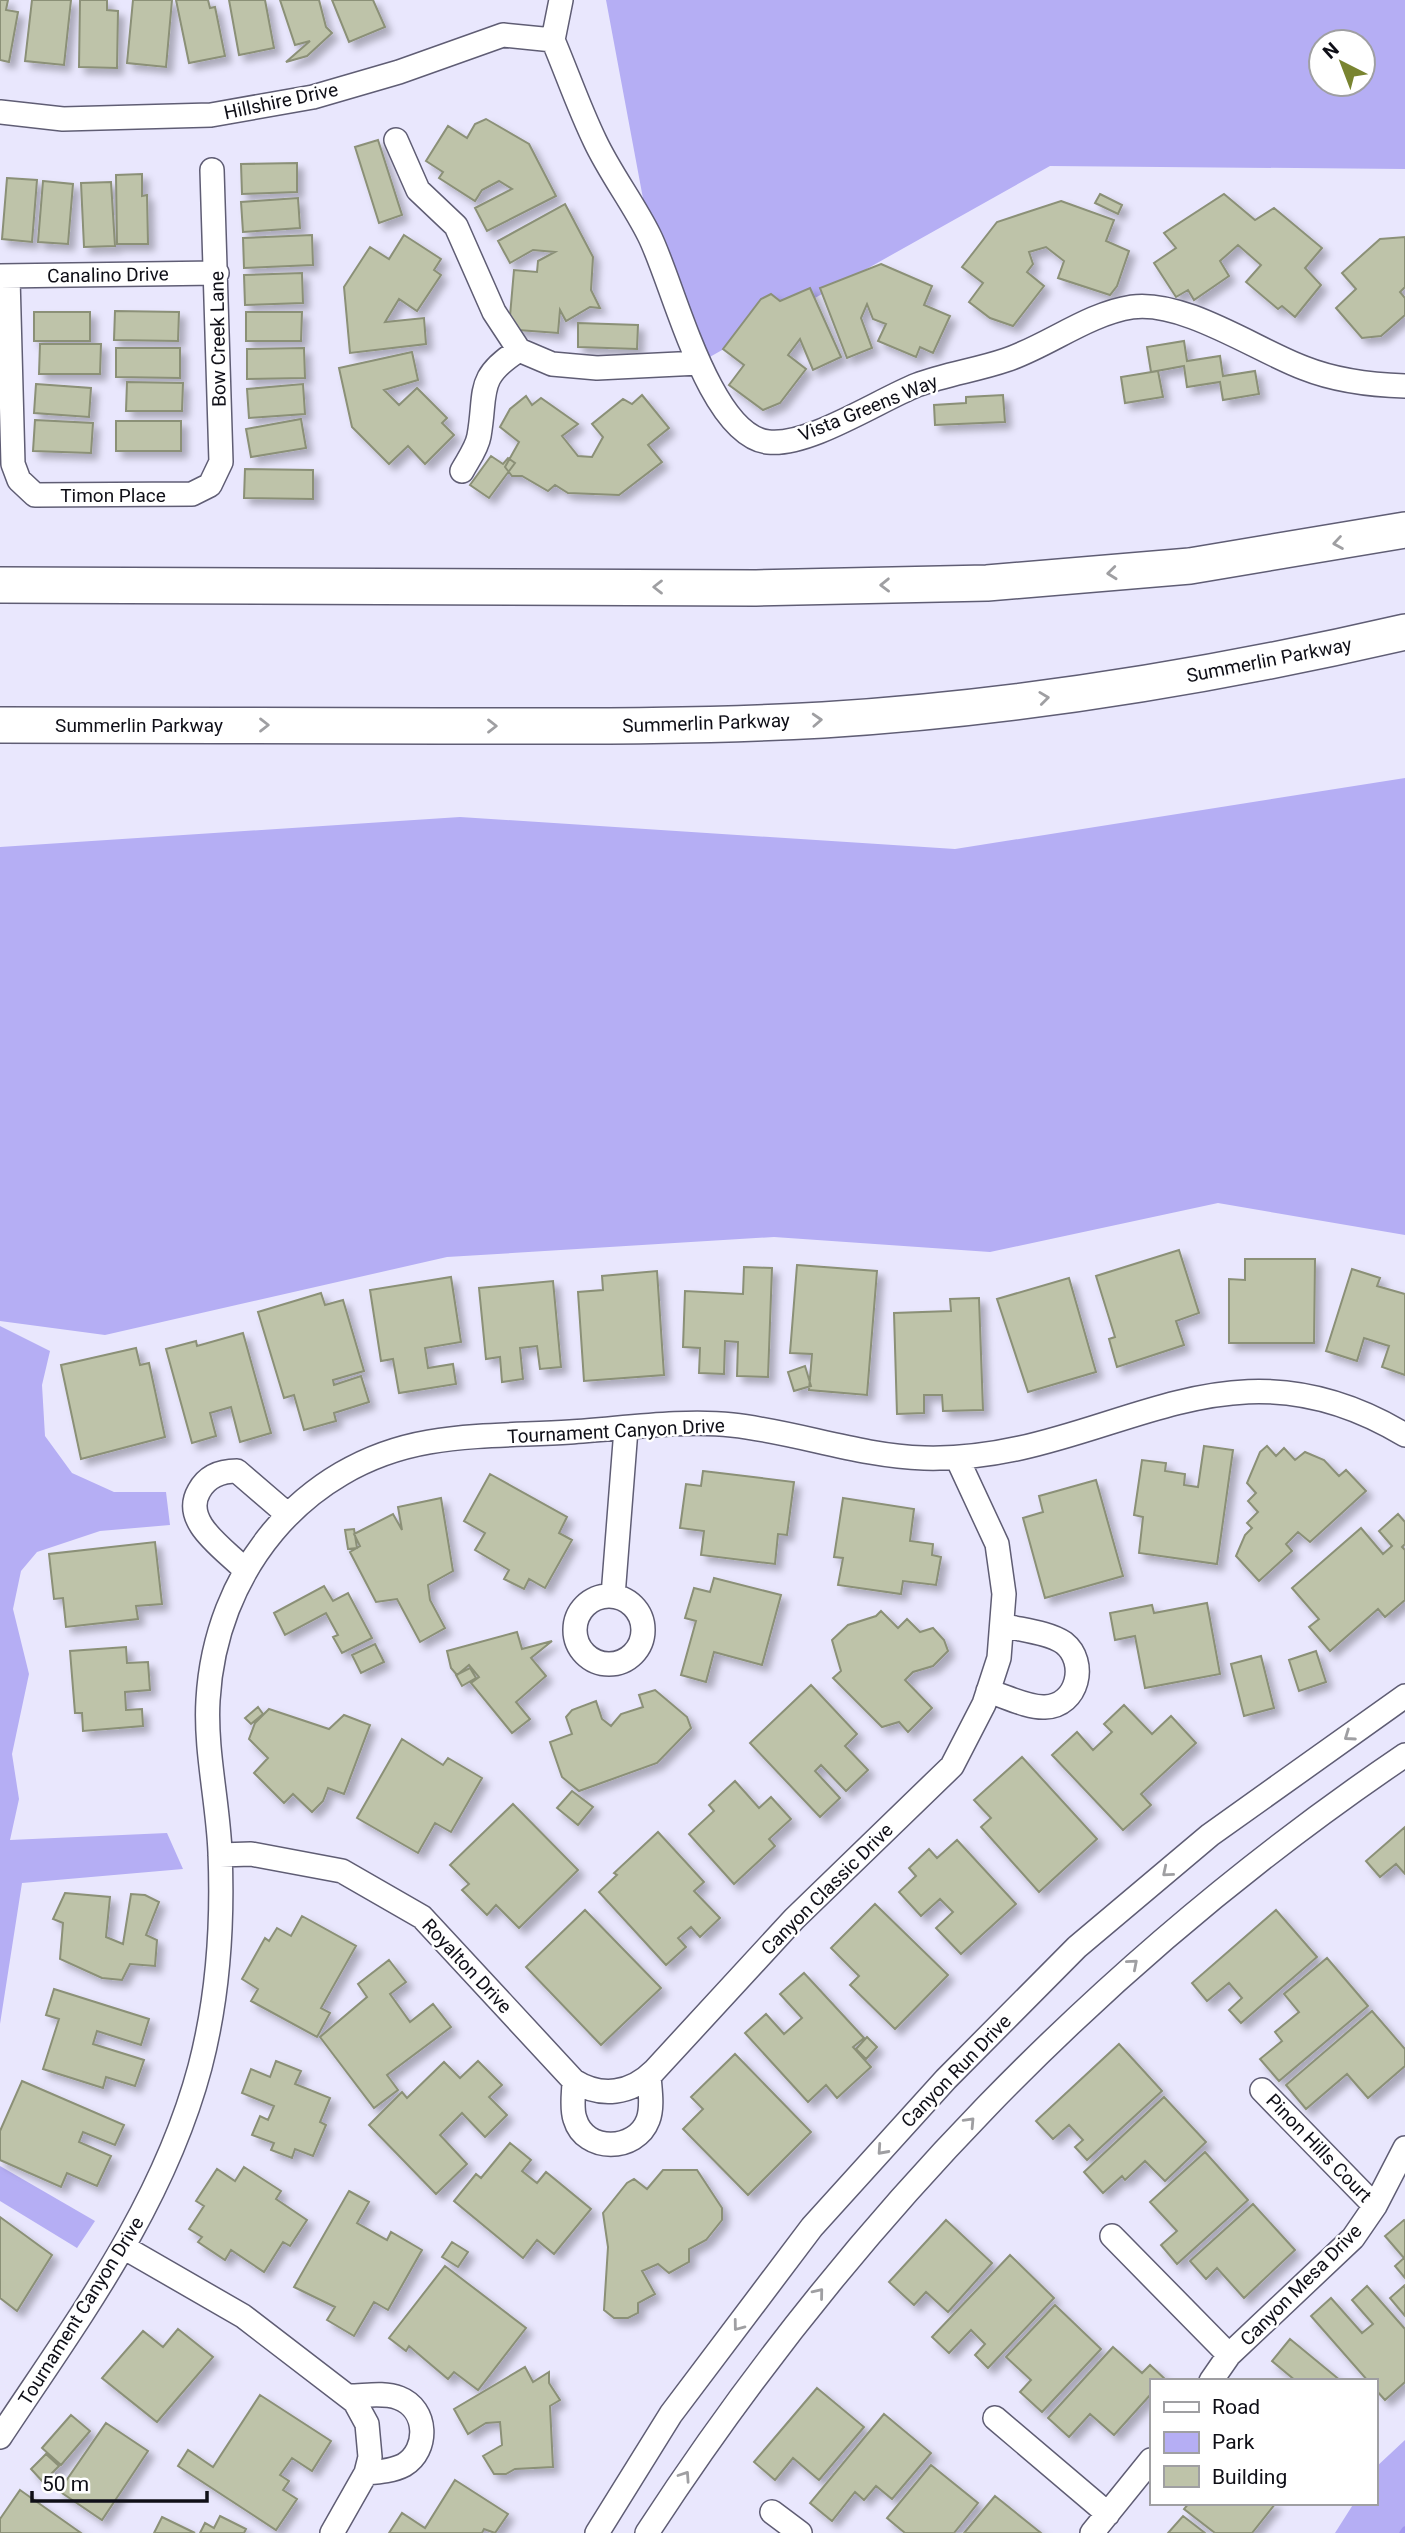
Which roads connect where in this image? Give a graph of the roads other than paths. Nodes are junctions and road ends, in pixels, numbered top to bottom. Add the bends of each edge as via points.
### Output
1 (561, 0) edge
2 (553, 40) junction
3 (0, 112) edge
4 (396, 141) dead end
5 (212, 170) dead end
6 (217, 273) junction
7 (4, 276) edge
8 (519, 350) junction
9 (699, 363) junction
10 (1405, 386) edge
11 (462, 471) dead end
12 (192, 494) joint
13 (1405, 530) edge
14 (0, 585) edge
15 (1405, 632) edge
16 (0, 725) edge
17 (626, 1429) junction
18 (1405, 1435) edge
19 (957, 1458) junction
20 (287, 1514) junction
21 (245, 1570) junction
22 (613, 1596) dead end
23 (1002, 1625) junction
24 (988, 1691) junction
25 (1405, 1696) edge
26 (1405, 1755) edge
27 (220, 1855) junction
28 (649, 2076) junction
29 (574, 2081) junction
30 (1262, 2090) dead end
31 (613, 2092) joint
32 (1405, 2148) edge
33 (1375, 2206) junction
34 (1112, 2236) dead end
35 (125, 2248) junction
36 (1229, 2356) junction
37 (1212, 2379) edge
38 (349, 2396) junction
39 (995, 2418) dead end
40 (0, 2437) edge
41 (1150, 2461) edge
42 (366, 2473) junction
43 (772, 2512) dead end
44 (1108, 2514) junction
45 (332, 2533) edge
46 (597, 2533) edge
47 (647, 2533) edge
48 (800, 2533) edge
49 (1092, 2533) edge

1 - 2 street
2 - 3 street, Hillshire Drive via 503,35 313,97 211,115 63,119
2 - 9 street, Vista Greens Way via 596,143 650,236
4 - 8 street via 418,190 456,226 494,312
5 - 6 street, Bow Creek Lane
6 - 7 street, Canalino Drive
6 - 12 street, Bow Creek Lane via 221,462 210,485
7 - 12 street, Timon Place via 13,464 19,480 35,495
8 - 9 street via 552,364 597,368
8 - 11 street via 496,365 484,386 479,439
9 - 10 street, Vista Greens Way via 722,407 746,432 768,442 804,437 918,385 1007,360 1098,318 1134,307 1196,319 1306,369
13 -> 14 highway via 1190,566 987,583 756,588
16 -> 15 highway, Summerlin Parkway via 668,726 824,719 1097,691
17 - 19 street, Tournament Canyon Drive via 724,1424 786,1432 886,1456
17 - 20 street, Tournament Canyon Drive via 430,1441 378,1455 330,1480
17 - 22 street
18 - 19 street, Tournament Canyon Drive via 1372,1415 1302,1393 1236,1390 1191,1397 1017,1449
19 - 23 street, Canyon Classic Drive via 997,1544 1004,1594
20 - 21 street, Tournament Canyon Drive
20 - 21 street via 237,1471 224,1471 204,1483 193,1503 196,1521
21 - 27 street, Tournament Canyon Drive via 220,1625 208,1702
23 - 24 street, Canyon Classic Drive via 999,1658
23 - 24 street via 1062,1642 1075,1658 1077,1679 1068,1697 1049,1706
24 - 28 street, Canyon Classic Drive via 953,1766 794,1919
25 -> 46 street, Canyon Run Drive via 1210,1835 1077,1947 946,2079 812,2227 671,2414
47 -> 26 street via 720,2425 811,2304 903,2193 982,2110 1070,2021 1161,1940 1270,1852
27 - 29 street, Royalton Drive via 251,1854 342,1871 422,1917
27 - 35 street, Tournament Canyon Drive via 217,1976 202,2059 164,2173
28 - 29 street via 646,2124 629,2140 611,2145 593,2141 577,2124
28 - 31 street, Canyon Classic Drive
29 - 31 street, Royalton Drive via 592,2090
30 - 33 street, Pinon Hills Court
32 - 33 street, Canyon Mesa Drive
33 - 36 street, Canyon Mesa Drive via 1353,2238
34 - 36 street
35 - 38 street via 243,2316
35 - 40 street, Tournament Canyon Drive
36 - 37 street, Canyon Mesa Drive
38 - 42 street via 369,2432
38 - 42 street via 398,2398 413,2408 421,2424 421,2442 409,2461 397,2468
39 - 44 street
41 - 44 street
42 - 45 street
43 - 48 street
44 - 49 street

